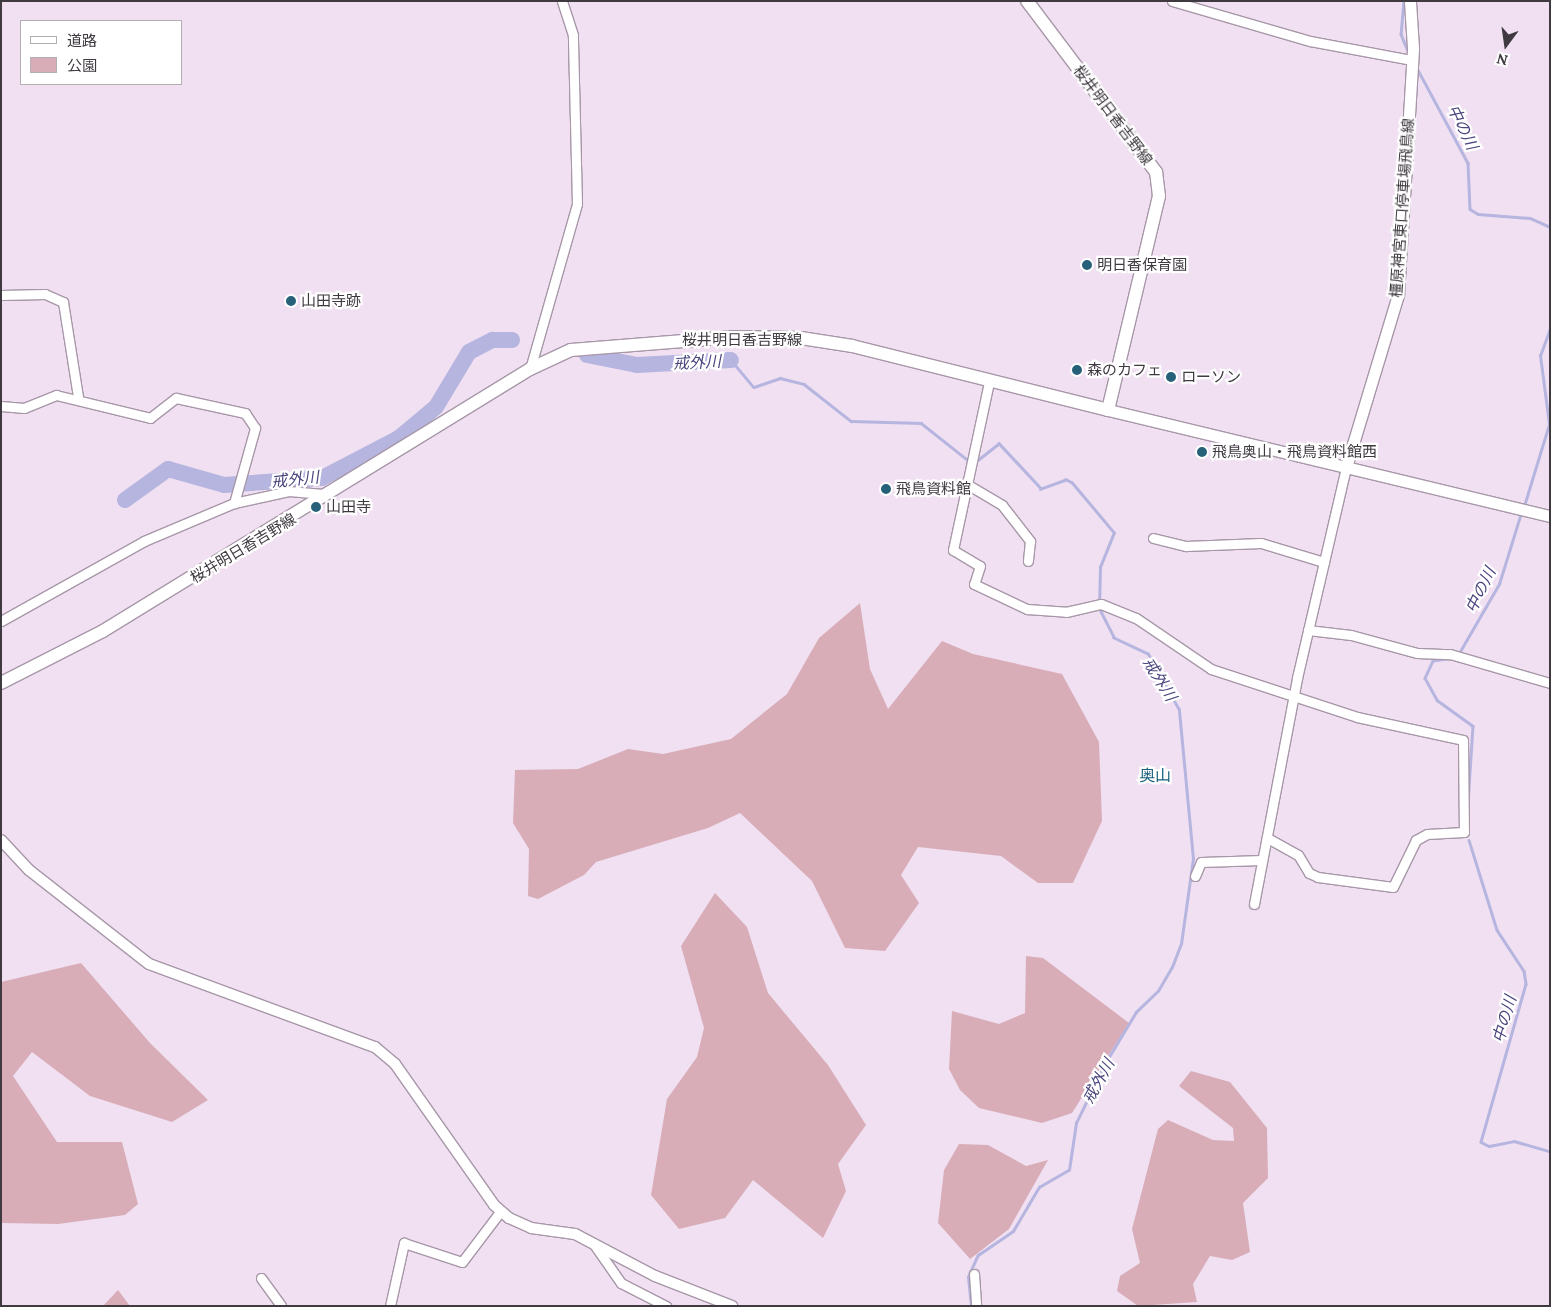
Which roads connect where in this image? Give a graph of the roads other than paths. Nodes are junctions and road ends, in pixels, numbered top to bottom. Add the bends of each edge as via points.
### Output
1 (562, 1) edge
2 (1027, 1) edge
3 (1172, 1) edge
4 (1410, 1) edge
5 (1412, 60) junction
6 (1, 295) edge
7 (530, 369) junction
8 (989, 382) junction
9 (78, 397) junction
10 (1, 406) edge
11 (1108, 410) junction
12 (1346, 467) junction
13 (965, 483) junction
14 (329, 494) junction
15 (234, 503) junction
16 (1550, 516) edge
17 (1153, 538) dead end
18 (1028, 561) dead end
19 (1324, 562) junction
20 (1, 621) edge
21 (1308, 630) junction
22 (1, 683) edge
23 (1550, 683) edge
24 (1294, 697) junction
25 (1267, 838) junction
26 (1, 840) edge
27 (1262, 860) junction
28 (1195, 876) dead end
29 (1254, 904) dead end
30 (500, 1212) junction
31 (592, 1241) junction
32 (974, 1274) dead end
33 (261, 1278) dead end
34 (282, 1306) edge
35 (390, 1306) edge
36 (666, 1306) edge
37 (732, 1306) edge
38 (976, 1306) edge

1 - 7 street via 573,35 577,204
2 - 11 main road, 桜井明日香吉野線 via 1156,172 1159,196
3 - 5 street via 1310,42
4 - 5 main road, 橿原神宮東口停車場飛鳥線
5 - 12 main road, 橿原神宮東口停車場飛鳥線 via 1398,295
6 - 9 street via 45,294 63,302
7 - 8 main road, 桜井明日香吉野線 via 571,350 615,343 801,338 852,346
7 - 14 main road, 桜井明日香吉野線
8 - 11 main road, 桜井明日香吉野線
8 - 13 street
9 - 10 street via 56,395 24,408
9 - 15 street via 150,418 176,398 214,402 245,413 255,428
11 - 12 main road
12 - 16 main road
12 - 19 street
13 - 18 street via 1002,505 1030,541
13 - 24 street via 952,550 980,566 974,584 1027,610 1066,612 1098,604 1136,618 1211,669
14 - 15 street via 289,491
14 - 22 main road, 桜井明日香吉野線 via 103,631
15 - 20 street via 144,541
17 - 19 street via 1186,546 1261,543
19 - 21 street
21 - 23 street via 1351,636 1417,653 1450,654
21 - 24 street
24 - 25 street
24 - 25 street via 1427,736 1463,740 1464,832 1426,834 1416,840 1393,887 1318,877 1309,873 1298,855
25 - 27 street
26 - 30 street via 29,870 149,964 354,1036 388,1056
27 - 28 street via 1201,862
27 - 29 street
30 - 31 street via 531,1228 566,1231
30 - 35 street via 462,1262 404,1243
31 - 36 street via 621,1283
31 - 37 street via 655,1276
32 - 38 street
33 - 34 street

